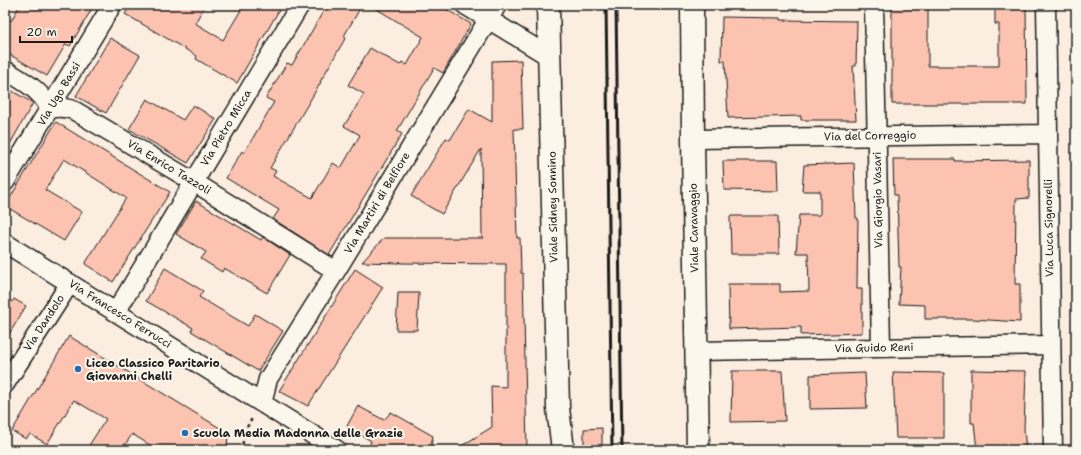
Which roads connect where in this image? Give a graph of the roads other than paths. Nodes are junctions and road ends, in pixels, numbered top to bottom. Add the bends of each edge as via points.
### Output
1 (112, 5) edge
2 (300, 5) edge
3 (465, 5) edge
4 (548, 5) edge
5 (692, 5) edge
6 (874, 5) edge
7 (1046, 5) edge
8 (493, 12) edge
9 (550, 57) junction
10 (5, 70) edge
11 (50, 109) junction
12 (1048, 134) junction
13 (877, 136) junction
14 (693, 139) junction
15 (5, 182) edge
16 (194, 182) junction
17 (5, 243) edge
18 (336, 271) junction
19 (70, 283) junction
20 (116, 312) junction
21 (1051, 345) junction
22 (881, 348) junction
23 (697, 351) junction
24 (5, 384) edge
25 (262, 403) junction
26 (558, 408) junction
27 (338, 450) edge
28 (551, 450) edge
29 (563, 450) edge
30 (698, 450) edge
31 (1052, 450) edge

1 - 11 street, Via Ugo Bassi
2 - 16 street, Via Pietro Micca
3 - 8 street
4 - 9 street, Viale Sidney Sonnino
5 - 14 street, Viale Caravaggio
6 - 13 street, Via Giorgio Vasari
7 - 12 street, Via Luca Signorelli
8 - 9 street
8 - 18 street, Via Martiri di Belfiore
9 - 26 street, Viale Sidney Sonnino
10 - 11 street via 34,88
11 - 15 street, Via Ugo Bassi
11 - 16 street, Via Enrico Tazzoli via 58,107 75,111
12 - 13 street, Via del Correggio
12 - 21 street, Via Luca Signorelli
13 - 14 street, Via del Correggio
13 - 22 street, Via Giorgio Vasari
14 - 23 street, Viale Caravaggio
16 - 18 street, Via Enrico Tazzoli
16 - 20 street, Via Pietro Micca
17 - 19 street, Via Francesco Ferrucci
18 - 25 street, Via Martiri di Belfiore via 268,379
19 - 20 street, Via Francesco Ferrucci
19 - 24 street, Via Dandolo
20 - 25 street, Via Francesco Ferrucci
21 - 22 street, Via Guido Reni
21 - 31 street, Via Luca Signorelli
22 - 23 street, Via Guido Reni
23 - 30 street, Viale Caravaggio
25 - 27 street, Via Francesco Ferrucci
26 - 28 street, Viale Sidney Sonnino
26 - 29 street, Viale Sidney Sonnino

